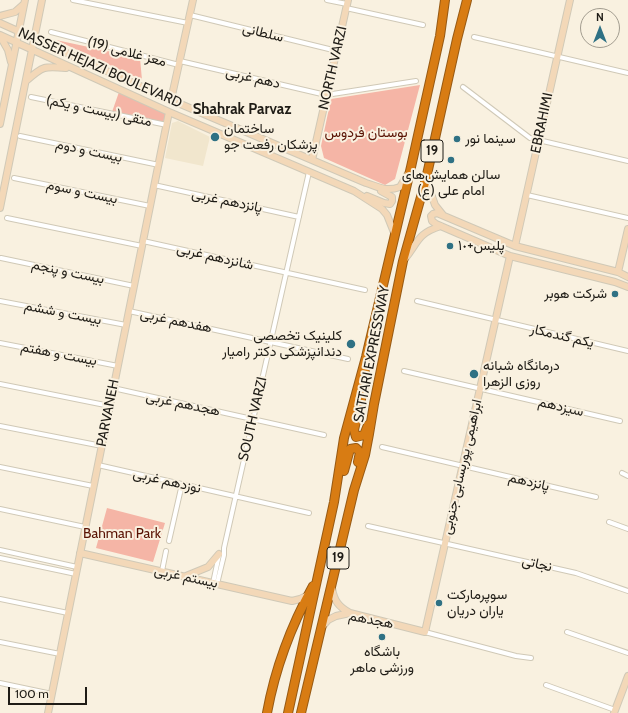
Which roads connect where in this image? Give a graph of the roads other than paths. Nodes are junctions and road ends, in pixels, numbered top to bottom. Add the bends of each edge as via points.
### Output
1 (42, 0) edge
2 (73, 0) edge
3 (193, 0) edge
4 (328, 0) edge
5 (445, 0) edge
6 (450, 0) edge
7 (462, 0) edge
8 (467, 0) edge
9 (570, 0) edge
10 (25, 2) edge
11 (347, 4) edge
12 (190, 15) junction
13 (0, 16) edge
14 (0, 23) edge
15 (188, 23) junction
16 (423, 25) dead end
17 (19, 31) junction
18 (51, 32) dead end
19 (0, 36) edge
20 (440, 36) junction
21 (474, 36) dead end
22 (34, 39) junction
23 (457, 39) junction
24 (16, 42) junction
25 (32, 49) junction
26 (337, 51) junction
27 (557, 56) junction
28 (179, 63) junction
29 (11, 67) junction
30 (72, 68) junction
31 (628, 73) edge
32 (416, 81) dead end
33 (26, 82) junction
34 (462, 87) dead end
35 (326, 95) junction
36 (31, 97) dead end
37 (171, 100) junction
38 (169, 112) junction
39 (0, 124) edge
40 (167, 124) junction
41 (20, 136) dead end
42 (539, 141) junction
43 (312, 160) junction
44 (628, 161) edge
45 (158, 165) junction
46 (411, 167) junction
47 (309, 172) junction
48 (14, 178) dead end
49 (426, 179) junction
50 (366, 183) junction
51 (154, 185) junction
52 (354, 191) junction
53 (527, 195) junction
54 (150, 206) junction
55 (0, 208) edge
56 (444, 216) junction
57 (299, 217) junction
58 (7, 218) dead end
59 (628, 218) edge
60 (440, 226) junction
61 (628, 229) edge
62 (395, 235) junction
63 (143, 243) junction
64 (515, 246) junction
65 (510, 256) junction
66 (2, 258) dead end
67 (403, 261) junction
68 (618, 272) junction
69 (286, 273) junction
70 (628, 277) edge
71 (134, 286) junction
72 (628, 287) edge
73 (365, 290) dead end
74 (0, 301) edge
75 (417, 301) dead end
76 (129, 311) junction
77 (496, 320) junction
78 (126, 325) junction
79 (271, 342) junction
80 (0, 343) edge
81 (628, 352) edge
82 (366, 357) junction
83 (348, 359) dead end
84 (118, 366) junction
85 (404, 371) dead end
86 (0, 384) edge
87 (113, 388) junction
88 (480, 389) junction
89 (374, 404) junction
90 (110, 406) junction
91 (253, 419) junction
92 (620, 421) dead end
93 (0, 426) edge
94 (324, 435) dead end
95 (102, 446) junction
96 (382, 447) dead end
97 (98, 465) junction
98 (462, 466) junction
99 (0, 467) edge
100 (622, 473) dead end
101 (628, 476) edge
102 (182, 484) junction
103 (94, 486) junction
104 (354, 490) junction
105 (236, 496) junction
106 (596, 497) dead end
107 (334, 502) junction
108 (0, 509) edge
109 (309, 512) dead end
110 (609, 522) dead end
111 (368, 526) dead end
112 (85, 527) junction
113 (628, 529) edge
114 (169, 540) dead end
115 (445, 543) junction
116 (224, 548) junction
117 (0, 550) edge
118 (166, 551) dead end
119 (80, 554) junction
120 (219, 554) junction
121 (0, 558) edge
122 (76, 570) junction
123 (162, 571) junction
124 (185, 576) junction
125 (317, 578) junction
126 (215, 583) junction
127 (331, 586) junction
128 (628, 591) edge
129 (308, 595) junction
130 (0, 599) edge
131 (292, 601) junction
132 (301, 610) junction
133 (68, 613) junction
134 (350, 613) junction
135 (321, 628) junction
136 (425, 632) junction
137 (567, 632) dead end
138 (0, 642) edge
139 (628, 653) edge
140 (60, 654) junction
141 (530, 658) dead end
142 (628, 676) edge
143 (0, 683) edge
144 (546, 686) dead end
145 (52, 694) junction
146 (615, 711) edge
147 (48, 713) edge
148 (267, 713) edge
149 (288, 713) edge
150 (301, 713) edge

1 - 22 street
2 - 15 street
3 - 12 street
4 - 11 street
5 - 20 highway, 19
6 - 20 highway
7 - 23 highway via 457,19
8 - 23 highway, SATTARI EXPRESSWAY / 19
9 - 27 street, EBRAHIMI
10 - 13 street via 15,12
10 - 17 street
11 - 16 street
11 - 26 street, NORTH VARZI
12 - 15 street
12 - 26 street, سلطانی
14 - 17 street, NASSER HEJAZI BOULEVARD
15 - 28 street
17 - 22 street, NASSER HEJAZI BOULEVARD
17 - 24 street
18 - 28 street, معز غلامی (19)
19 - 24 street, NASSER HEJAZI BOULEVARD
19 - 29 street via 10,54
20 - 46 highway, 19
21 - 27 street
22 - 25 street
22 - 37 street, NASSER HEJAZI BOULEVARD
23 - 49 highway, SATTARI EXPRESSWAY / 19
24 - 25 street, NASSER HEJAZI BOULEVARD
24 - 29 street
25 - 30 street, NASSER HEJAZI BOULEVARD
25 - 33 street
26 - 35 street, NORTH VARZI
27 - 31 street
27 - 42 street, EBRAHIMI
28 - 35 street, دهم غربی
28 - 37 street
29 - 39 street
30 - 33 street via 48,66 40,69
30 - 38 street, NASSER HEJAZI BOULEVARD
32 - 35 street
33 - 55 street
34 - 42 street via 530,138
35 - 43 street, NORTH VARZI
36 - 40 street, متقی (بیست و یکم)
37 - 43 street, NASSER HEJAZI BOULEVARD
38 - 40 street, PARVANEH
38 - 47 street, NASSER HEJAZI BOULEVARD
40 - 45 street, PARVANEH
41 - 45 street, بیست و دوم
42 - 44 street
42 - 53 street, EBRAHIMI
43 - 50 street, NASSER HEJAZI BOULEVARD
45 - 51 street, PARVANEH
46 - 50 street, NASSER HEJAZI BOULEVARD via 400,187 387,190
46 - 62 highway, 19
47 - 52 street, NASSER HEJAZI BOULEVARD
47 - 57 street, SOUTH VARZI
48 - 54 street, بیست و سوم
49 - 56 street via 435,205
49 - 67 highway, SATTARI EXPRESSWAY / 19
50 - 52 street via 392,197 392,202 384,203
51 - 54 street, PARVANEH
51 - 57 street, پانزدهم غربی
52 - 62 street, NASSER HEJAZI BOULEVARD via 382,209
53 - 59 street
53 - 64 street, EBRAHIMI
54 - 63 street, PARVANEH
56 - 60 street via 437,213 432,215 432,221
56 - 64 street
57 - 69 street, SOUTH VARZI
58 - 63 street, شانزدهم غربی
60 - 65 street
60 - 67 street via 429,229 419,237 413,250
61 - 68 street
62 - 82 highway, SATTARI EXPRESSWAY / 19
63 - 69 street, شانزدهم غربی
63 - 71 street, PARVANEH
64 - 68 street
65 - 72 street
65 - 77 street, ابراهیمی پوربسابی جنوبی
66 - 71 street, بیست و پنجم
67 - 89 highway, SATTARI EXPRESSWAY / 19
68 - 70 street
69 - 73 street, شانزدهم غربی
69 - 79 street, SOUTH VARZI
71 - 76 street, PARVANEH
74 - 78 street, بیست و ششم
75 - 77 street, یکم گندمکار
76 - 78 street, PARVANEH
76 - 79 street, هفدهم غربی
77 - 81 street, یکم گندمکار
77 - 88 street, ابراهیمی پوربسابی جنوبی
78 - 84 street, PARVANEH
79 - 83 street, هفدهم غربی
79 - 91 street, SOUTH VARZI
80 - 84 street, بیست و هفتم
82 - 89 highway via 364,386 354,430 356,437 365,433
82 - 107 highway, SATTARI EXPRESSWAY / 19 via 344,438
84 - 87 street, PARVANEH
85 - 88 street, سیزدهم
86 - 90 street
87 - 90 street, PARVANEH
87 - 91 street, هجدهم غربی
88 - 92 street, سیزدهم
88 - 98 street, ابراهیمی پوربسابی جنوبی
89 - 104 highway, SATTARI EXPRESSWAY / 19 via 365,455
90 - 95 street, PARVANEH
91 - 94 street, هجدهم غربی
91 - 105 street, SOUTH VARZI
93 - 95 street
95 - 97 street, PARVANEH
96 - 98 street, پانزدهم
97 - 102 street, نوزدهم غربی
97 - 103 street, PARVANEH
98 - 106 street, پانزدهم
98 - 115 street, ابراهیمی پوربسابی جنوبی
99 - 103 street
100 - 101 street
102 - 105 street, نوزدهم غربی
102 - 114 street
103 - 112 street, PARVANEH
104 - 107 highway via 360,452 354,448 349,451
104 - 127 highway, SATTARI EXPRESSWAY / 19
105 - 109 street, نوزدهم غربی
105 - 116 street, SOUTH VARZI
107 - 125 highway, SATTARI EXPRESSWAY / 19
108 - 112 street
110 - 113 street
111 - 115 street, نجاتی
112 - 119 street, PARVANEH
115 - 128 street, نجاتی via 576,573
115 - 136 street, ابراهیمی پوربسابی جنوبی
116 - 120 street, SOUTH VARZI
116 - 126 street, SOUTH VARZI
117 - 122 street
118 - 123 street
119 - 122 street, PARVANEH
119 - 123 street, بیستم غربی
120 - 124 street via 208,567
120 - 126 street, SOUTH VARZI
121 - 122 street
122 - 133 street, PARVANEH
123 - 124 street, بیستم غربی
124 - 126 street, بیستم غربی
125 - 129 highway, SATTARI EXPRESSWAY / 19
125 - 149 highway, SATTARI EXPRESSWAY / 19
126 - 131 street, بیستم غربی
127 - 134 street via 336,602
127 - 135 highway, SATTARI EXPRESSWAY / 19
129 - 131 street
129 - 132 highway, SATTARI EXPRESSWAY / 19
130 - 133 street
131 - 132 street
132 - 148 highway, SATTARI EXPRESSWAY / 19 via 279,665
133 - 140 street, PARVANEH
134 - 135 street, هجدهم via 328,620
134 - 136 street, هجدهم
135 - 150 highway, SATTARI EXPRESSWAY / 19
136 - 141 street
137 - 139 street
138 - 140 street
140 - 145 street, PARVANEH
142 - 146 street
143 - 145 street
144 - 146 street
145 - 147 street, PARVANEH

